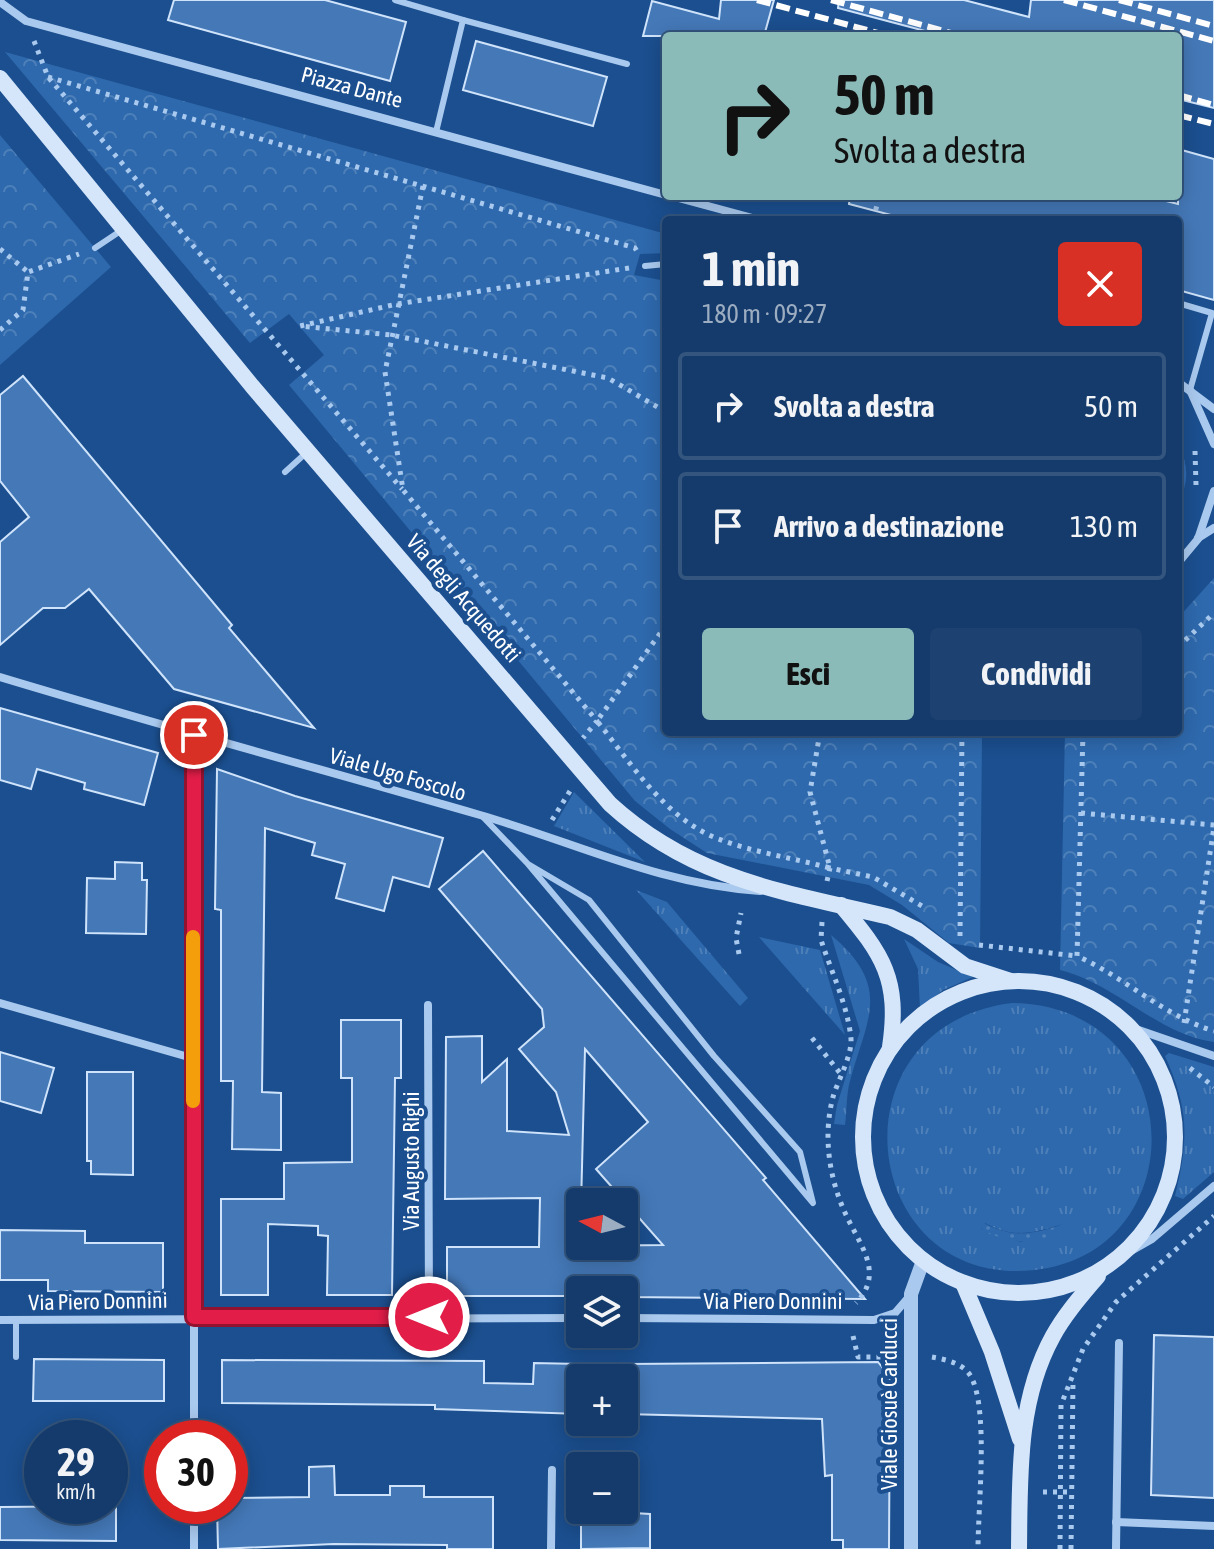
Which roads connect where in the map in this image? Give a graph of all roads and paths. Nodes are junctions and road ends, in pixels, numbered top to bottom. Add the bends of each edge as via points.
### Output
1 (395, 0) edge
2 (0, 2) edge
3 (463, 20) junction
4 (26, 21) junction
5 (627, 64) dead end
6 (48, 77) junction
7 (0, 78) edge
8 (436, 132) junction
9 (423, 186) junction
10 (662, 193) edge
11 (687, 200) edge
12 (877, 205) dead end
13 (745, 216) edge
14 (874, 216) edge
15 (122, 230) junction
16 (95, 248) joint
17 (0, 249) edge
18 (662, 264) edge
19 (645, 266) junction
20 (28, 272) junction
21 (397, 304) junction
22 (1182, 304) edge
23 (0, 330) edge
24 (391, 335) junction
25 (1182, 385) edge
26 (1190, 390) junction
27 (1214, 409) edge
28 (662, 410) edge
29 (1190, 439) dead end
30 (1214, 444) edge
31 (309, 451) junction
32 (285, 472) dead end
33 (403, 490) junction
34 (1214, 491) edge
35 (1192, 498) dead end
36 (1214, 528) edge
37 (1198, 539) junction
38 (1182, 558) edge
39 (1214, 613) edge
40 (662, 631) edge
41 (1182, 643) edge
42 (0, 677) edge
43 (597, 721) junction
44 (194, 735) junction
45 (819, 736) edge
46 (962, 736) edge
47 (1083, 736) edge
48 (569, 755) junction
49 (582, 772) junction
50 (1081, 813) junction
51 (482, 816) junction
52 (1214, 826) edge
53 (543, 835) junction
54 (528, 864) junction
55 (830, 868) junction
56 (788, 893) junction
57 (823, 901) junction
58 (841, 905) junction
59 (925, 908) dead end
60 (741, 913) dead end
61 (948, 927) dead end
62 (960, 937) junction
63 (739, 954) dead end
64 (1077, 956) junction
65 (1011, 981) junction
66 (0, 1003) edge
67 (428, 1005) dead end
68 (1184, 1021) junction
69 (1130, 1027) junction
70 (1214, 1031) edge
71 (812, 1038) dead end
72 (890, 1049) junction
73 (1214, 1056) edge
74 (192, 1058) junction
75 (1190, 1069) dead end
76 (841, 1073) junction
77 (1214, 1087) edge
78 (1214, 1186) edge
79 (1214, 1216) edge
80 (923, 1261) junction
81 (1110, 1264) junction
82 (963, 1283) junction
83 (911, 1294) junction
84 (194, 1317) junction
85 (429, 1317) junction
86 (566, 1318) edge
87 (638, 1318) edge
88 (0, 1320) edge
89 (16, 1320) junction
90 (853, 1320) junction
91 (1119, 1343) dead end
92 (16, 1357) dead end
93 (911, 1357) junction
94 (1074, 1376) junction
95 (194, 1420) edge
96 (1020, 1439) junction
97 (552, 1470) dead end
98 (1043, 1492) dead end
99 (1061, 1492) junction
100 (1072, 1492) junction
101 (978, 1494) junction
102 (987, 1494) dead end
103 (1116, 1522) junction
104 (194, 1524) edge
105 (1214, 1526) edge
106 (194, 1549) edge
107 (551, 1549) edge
108 (911, 1549) edge
109 (978, 1549) edge
110 (1019, 1549) edge
111 (1060, 1549) edge
112 (1071, 1549) edge
113 (1116, 1549) edge

1 - 3 lane
2 - 4 street
3 - 5 lane
3 - 8 lane
4 - 6 path
4 - 8 street, Piazza Dante
6 - 9 path
6 - 33 path
7 - 15 main road, Via degli Acquedotti
8 - 10 street, Piazza Dante
9 - 19 path via 635,248
9 - 21 path
11 - 13 street, Piazza Dante
12 - 14 path
15 - 16 lane
15 - 31 main road, Via degli Acquedotti
16 - 20 path
17 - 20 path
18 - 19 lane
19 - 21 path
20 - 23 path via 23,310
21 - 24 path
21 - 24 path via 300,326
22 - 26 lane via 1212,313
24 - 28 path via 608,378
24 - 33 path via 385,372
25 - 26 street
26 - 27 street
26 - 30 street
29 - 35 path via 1198,459
31 - 32 lane
31 - 48 main road, Via degli Acquedotti
33 - 43 path
34 - 37 street
36 - 37 street
37 - 38 street
39 - 41 path
40 - 43 path
42 - 44 street, Viale Ugo Foscolo
43 - 48 path
43 - 55 path via 653,790 692,824 715,838
44 - 51 street, Viale Ugo Foscolo
44 - 74 street
45 - 55 path via 810,792
46 - 62 path
47 - 50 path
48 - 49 main road, Via degli Acquedotti
49 - 53 path
49 - 56 main road, Via degli Acquedotti via 610,804 666,849 703,868
50 - 52 path
50 - 64 path
51 - 53 street, Viale Ugo Foscolo
51 - 54 lane
52 - 68 path
53 - 56 street, Viale Ugo Foscolo via 692,884
54 - 54 lane via 773,1154 813,1203 800,1152 714,1056 589,900
55 - 57 path
55 - 59 path via 873,877
56 - 57 main road, Via degli Acquedotti
57 - 58 main road, Via degli Acquedotti
57 - 76 path via 821,940 851,1041
58 - 65 main road, Via degli Acquedotti via 904,923 965,966
58 - 72 main road via 876,948 890,977
60 - 63 path
61 - 62 path
62 - 64 path via 970,944
64 - 68 path
65 - 69 main road via 1069,989 1104,1006
65 - 72 main road via 964,990 942,1001
66 - 74 street
67 - 85 street, Via Augusto Righi
68 - 70 path
69 - 73 street
69 - 81 main road via 1160,1070 1170,1103 1173,1162 1159,1206
71 - 76 path
72 - 80 main road via 865,1108 866,1172 893,1230
74 - 84 street
75 - 77 path
76 - 90 path via 829,1120 829,1161 870,1269 868,1287 853,1306
78 - 81 street via 1152,1239
79 - 94 path via 1116,1302 1083,1349
80 - 82 main road
80 - 83 street, Viale Giosuè Carducci
81 - 82 main road via 1071,1284 1035,1293
81 - 96 main road via 1064,1318 1044,1354
82 - 96 main road
83 - 90 street, Via Piero Donnini via 902,1308 885,1318
83 - 93 street, Viale Giosuè Carducci
84 - 85 street, Via Piero Donnini
84 - 89 street, Via Piero Donnini
84 - 95 street
85 - 86 street, Via Piero Donnini
87 - 90 street, Via Piero Donnini
88 - 89 street, Via Piero Donnini
89 - 92 lane
90 - 93 path via 858,1357
91 - 103 street
93 - 101 path via 945,1359 964,1367 973,1380 979,1413
93 - 108 street, Viale Giosuè Carducci
94 - 99 path via 1061,1405
94 - 100 path
96 - 110 main road
97 - 107 street
98 - 99 path
99 - 100 path
99 - 111 path
100 - 112 path
101 - 102 path
101 - 109 path
103 - 105 street
103 - 113 street
104 - 106 street

